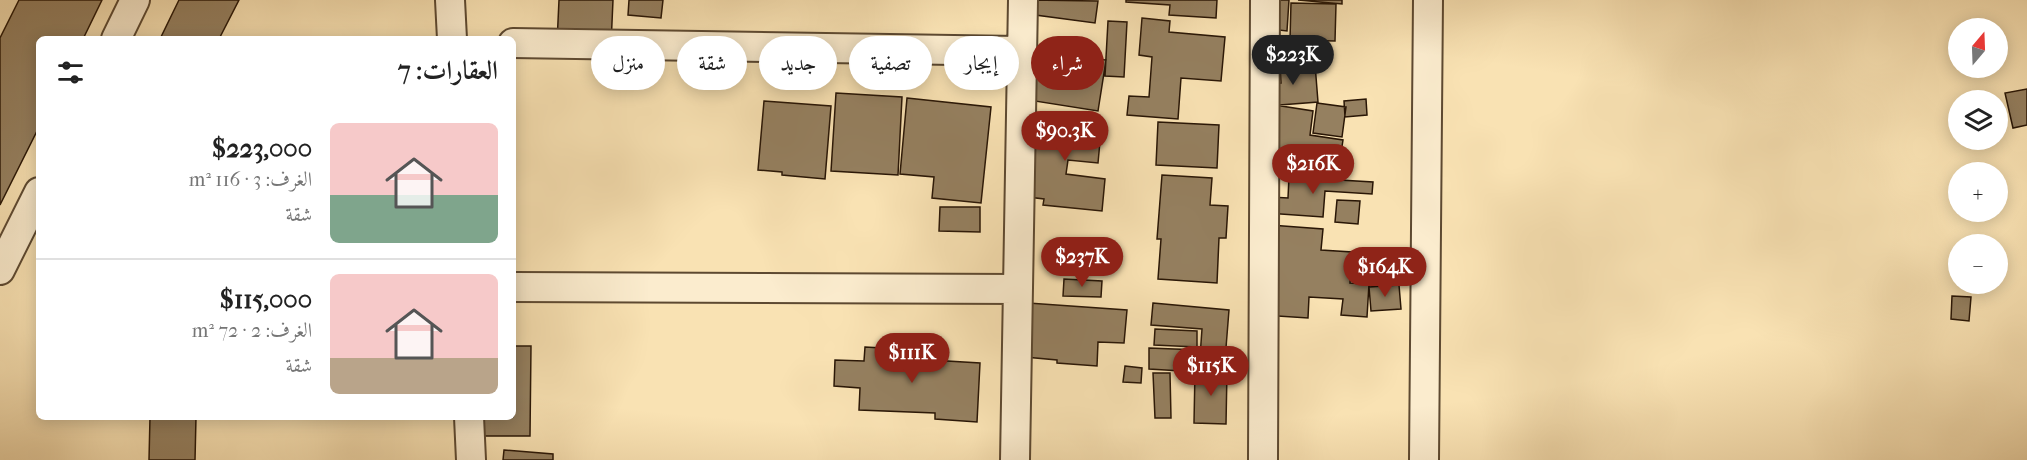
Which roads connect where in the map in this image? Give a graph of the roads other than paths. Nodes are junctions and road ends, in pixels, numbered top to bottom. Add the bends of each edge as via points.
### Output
1 (135, 0) edge
2 (450, 0) edge
3 (1023, 0) edge
4 (1265, 0) edge
5 (1428, 0) edge
6 (117, 36) edge
7 (452, 36) edge
8 (516, 43) edge
9 (1022, 51) junction
10 (36, 198) edge
11 (0, 270) edge
12 (516, 288) edge
13 (1018, 289) junction
14 (469, 420) edge
15 (471, 460) edge
16 (1015, 460) edge
17 (1263, 460) edge
18 (1425, 460) edge

1 - 6 street
2 - 7 street
3 - 9 street
4 - 17 street
5 - 18 street
8 - 9 street
9 - 13 street
10 - 11 street
12 - 13 street
13 - 16 street
14 - 15 street

